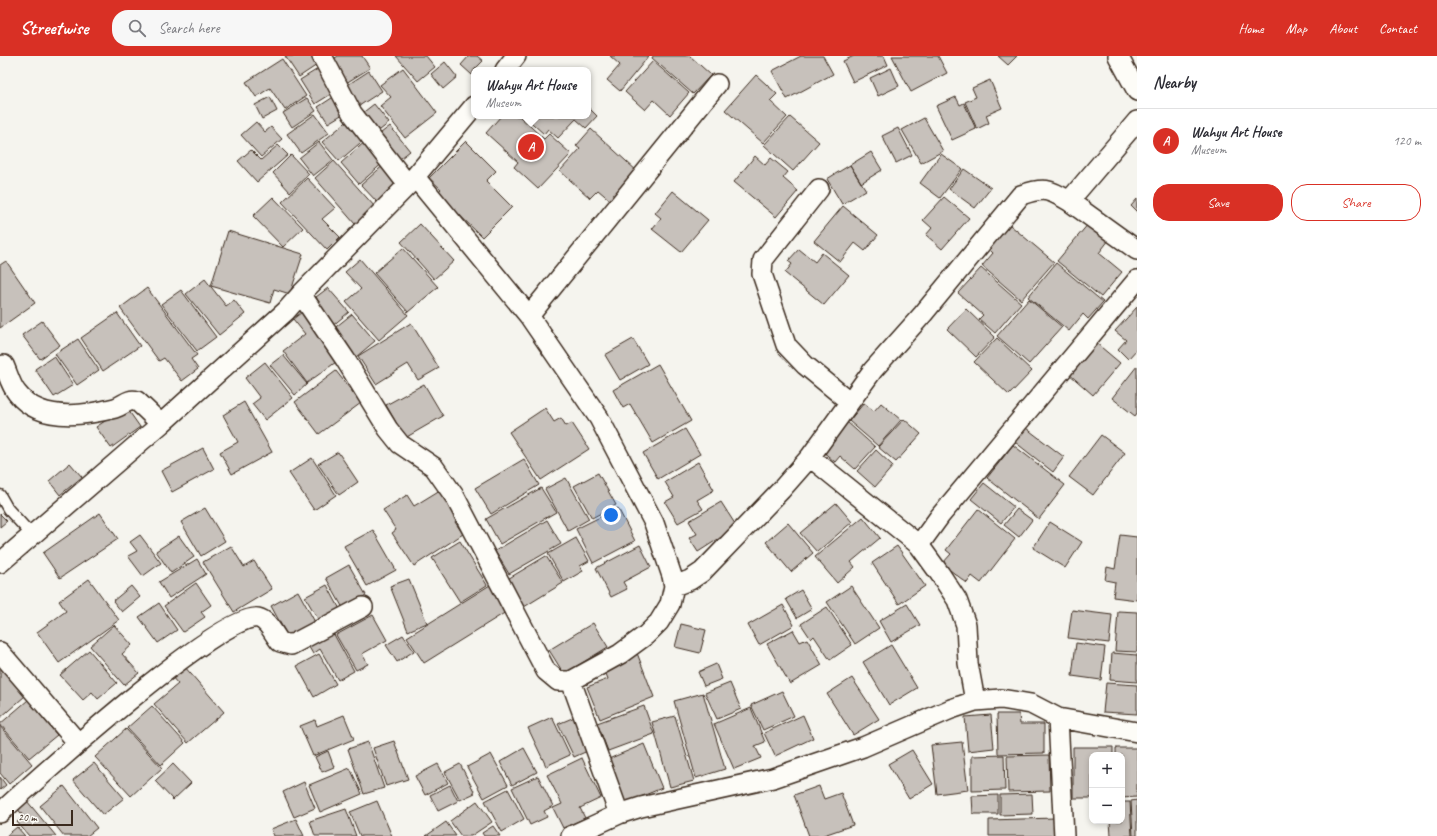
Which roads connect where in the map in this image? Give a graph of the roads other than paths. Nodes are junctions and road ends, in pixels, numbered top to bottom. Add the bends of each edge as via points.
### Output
1 (322, 56) edge
2 (516, 56) edge
3 (1118, 56) edge
4 (507, 67) edge
5 (716, 84) dead end
6 (1137, 91) edge
7 (471, 110) edge
8 (1137, 121) edge
9 (412, 181) junction
10 (819, 189) dead end
11 (1069, 202) junction
12 (1137, 250) edge
13 (1137, 280) edge
14 (301, 294) junction
15 (529, 316) junction
16 (4, 366) dead end
17 (850, 402) junction
18 (161, 424) junction
19 (810, 457) junction
20 (0, 495) edge
21 (32, 534) junction
22 (919, 546) junction
23 (0, 563) edge
24 (674, 586) junction
25 (363, 608) dead end
26 (0, 652) edge
27 (571, 681) junction
28 (975, 701) junction
29 (1058, 718) junction
30 (1137, 732) edge
31 (78, 743) junction
32 (0, 813) edge
33 (619, 814) junction
34 (571, 836) edge
35 (1064, 836) edge

1 - 9 street via 352,113
2 - 4 street
3 - 6 street
5 - 15 street
7 - 9 street
8 - 11 street
9 - 14 street
9 - 15 street
10 - 17 street via 763,260 762,274 786,345 805,365
11 - 12 street
11 - 17 street via 1052,190 1034,190 1021,195
13 - 22 street via 944,510
14 - 18 street via 286,311
14 - 27 street via 400,444 434,467 441,475 546,670 558,681
15 - 24 street via 599,418 654,523
16 - 18 street via 17,393 35,408 63,416 116,408 134,400
17 - 19 street
18 - 21 street
19 - 22 street
19 - 24 street via 702,572
20 - 21 lane via 8,509
21 - 23 street
22 - 28 street via 957,600 966,625 968,663
24 - 27 street via 670,604 659,622 620,654
25 - 31 street via 291,645 280,642 266,622 259,618 251,618 237,624 204,643 177,663
26 - 31 street
27 - 33 street
28 - 29 street via 1001,699 1031,704
28 - 33 street via 863,747 773,778
29 - 30 street
29 - 35 street
31 - 32 street
33 - 34 street

